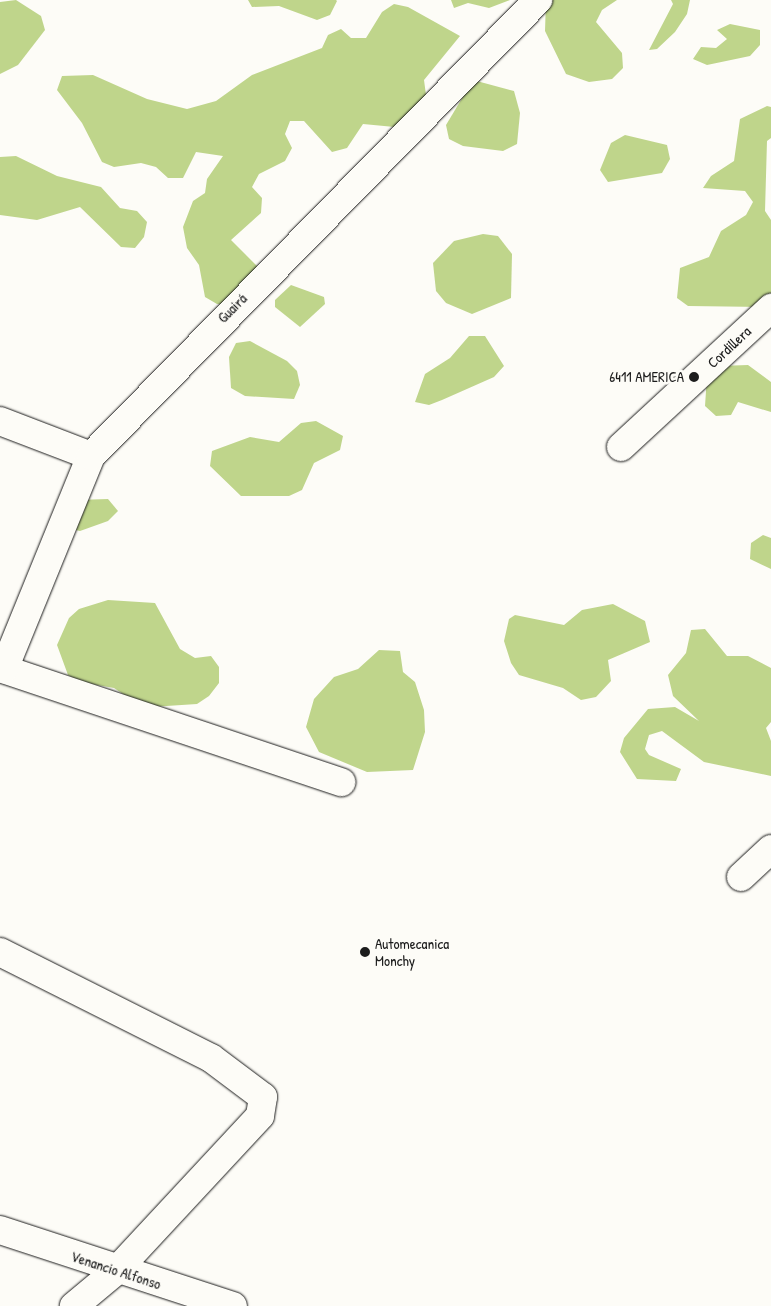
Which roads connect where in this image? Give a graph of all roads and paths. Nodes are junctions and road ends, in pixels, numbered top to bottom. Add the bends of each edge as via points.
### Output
1 (538, 0) edge
2 (771, 308) edge
3 (0, 421) edge
4 (621, 446) dead end
5 (91, 456) junction
6 (2, 668) edge
7 (341, 782) dead end
8 (771, 849) edge
9 (741, 877) dead end
10 (0, 952) edge
11 (0, 1230) edge
12 (116, 1271) junction
13 (74, 1306) edge
14 (233, 1306) edge

1 - 5 street, Guairá
2 - 4 street, Cordillera
3 - 5 street
5 - 6 street, Guairá
6 - 7 street
8 - 9 street
10 - 12 street via 211,1058 263,1097 260,1116
11 - 12 street, Venancio Alfonso
12 - 13 street
12 - 14 street, Venancio Alfonso

